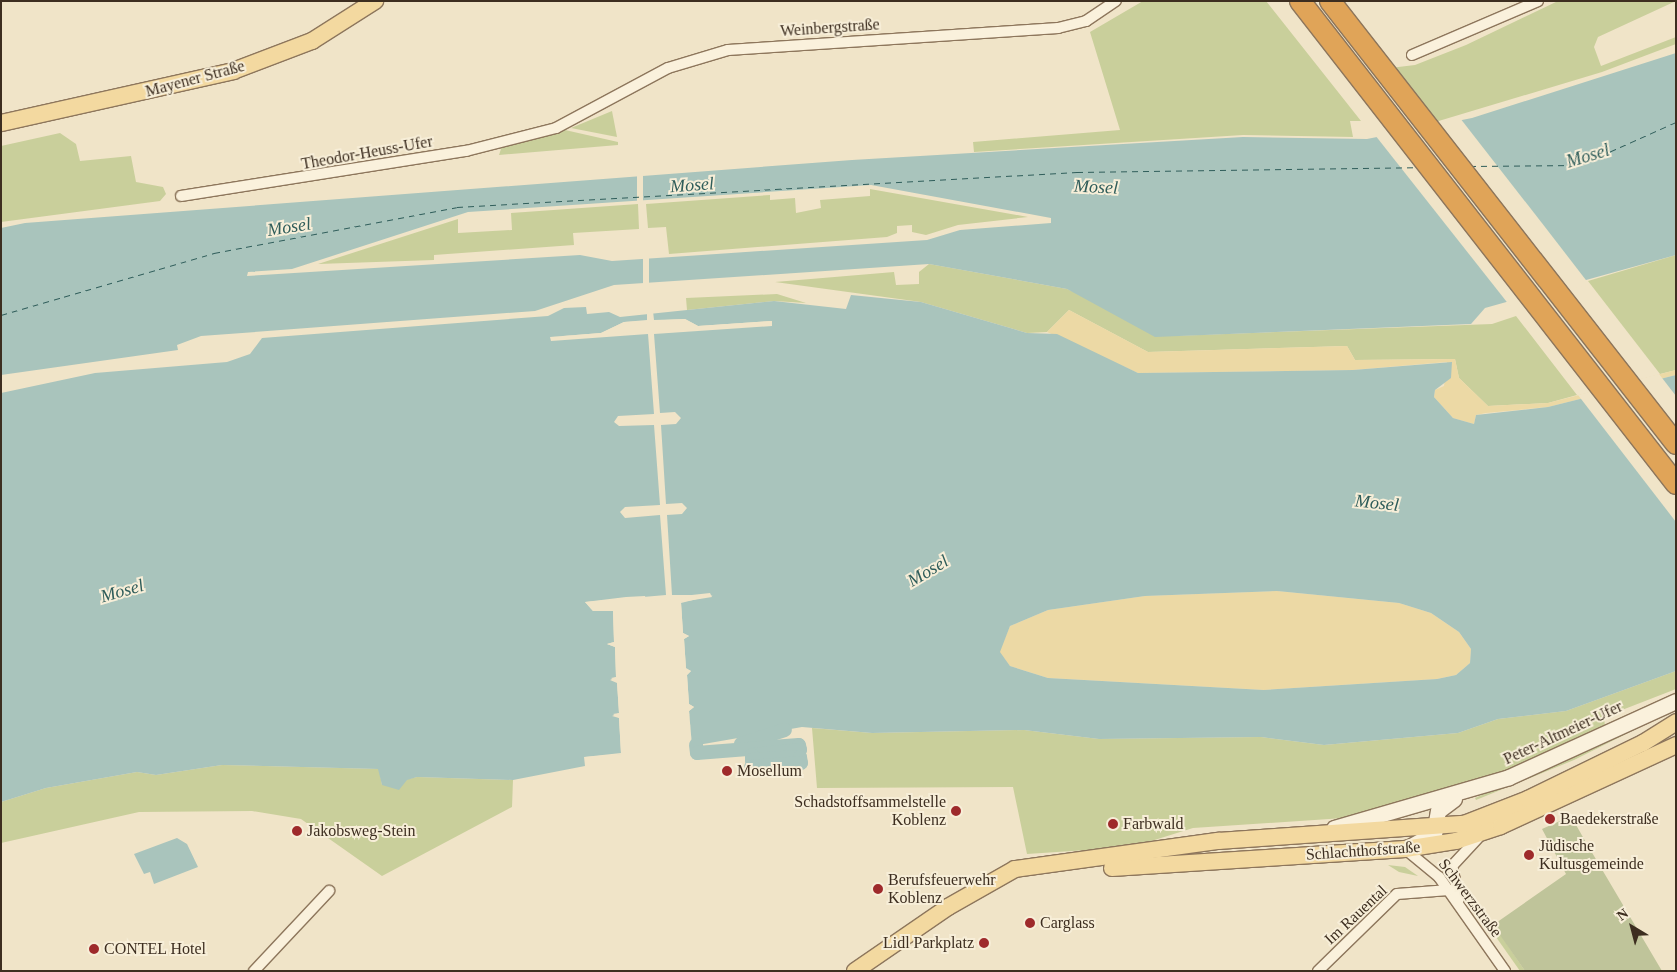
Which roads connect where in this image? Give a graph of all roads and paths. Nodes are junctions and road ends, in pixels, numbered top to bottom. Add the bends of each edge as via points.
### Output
1 (375, 1) edge
2 (1116, 1) edge
3 (1300, 1) edge
4 (1330, 1) edge
5 (1538, 1) edge
6 (1412, 55) dead end
7 (1, 123) edge
8 (556, 128) joint
9 (181, 196) dead end
10 (1676, 444) edge
11 (1676, 484) edge
12 (1676, 701) edge
13 (1676, 722) edge
14 (1676, 730) edge
15 (1676, 745) edge
16 (1645, 750) junction
17 (1676, 755) edge
18 (1464, 793) junction
19 (1435, 827) junction
20 (1488, 832) junction
21 (1310, 834) junction
22 (1405, 849) junction
23 (1031, 867) junction
24 (1449, 890) junction
25 (329, 891) dead end
26 (1460, 905) junction
27 (254, 971) edge
28 (855, 971) edge
29 (1318, 971) edge
30 (1505, 971) edge

1 - 7 main road, Mayener Straße via 312,41 233,71
2 - 8 street, Weinbergstraße via 1086,21 1058,28 728,50 668,68
3 - 11 highway
4 - 10 highway
5 - 6 street
8 - 9 street, Theodor-Heuss-Ufer via 466,151
12 - 18 street, Peter-Altmeier-Ufer via 1536,767
13 - 16 main road, Schlachthofstraße
14 - 16 street, Schlachthofstraße
15 - 16 main road, Schlachthofstraße
16 - 17 street
16 - 19 main road, Schlachthofstraße via 1498,812
16 - 20 main road, Schlachthofstraße
18 - 19 street, Peter-Altmeier-Ufer via 1438,811
18 - 21 street, Peter-Altmeier-Ufer
19 - 21 main road, Schlachthofstraße
19 - 22 street via 1431,835
20 - 22 main road, Schlachthofstraße
20 - 26 street via 1463,850 1452,866
21 - 23 main road, Schlachthofstraße via 1218,841
22 - 23 main road, Schlachthofstraße via 1054,872
22 - 24 street, Schwerzstraße via 1429,866
23 - 28 main road, Schlachthofstraße via 1003,874 967,894
24 - 26 street, Schwerzstraße
24 - 29 street, Im Rauental via 1398,894
25 - 27 street
26 - 30 street, Schwerzstraße

